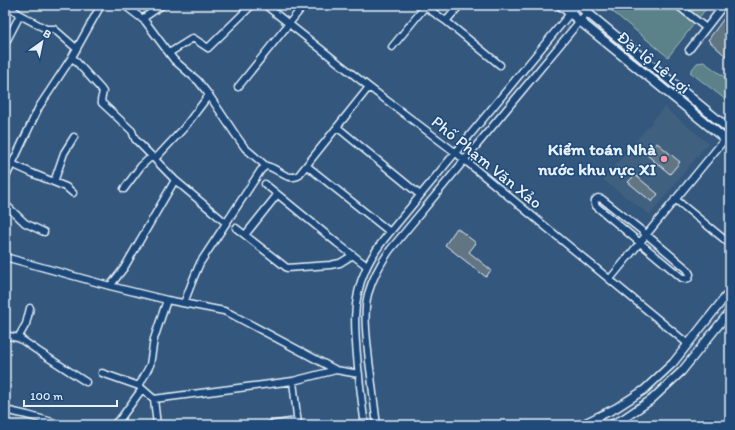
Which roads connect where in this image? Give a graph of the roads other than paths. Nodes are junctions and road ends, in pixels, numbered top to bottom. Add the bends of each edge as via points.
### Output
1 (8, 5) edge
2 (102, 5) edge
3 (124, 5) edge
4 (162, 5) edge
5 (252, 5) edge
6 (265, 5) edge
7 (304, 5) edge
8 (460, 5) edge
9 (560, 5) edge
10 (578, 5) edge
11 (593, 5) edge
12 (677, 5) edge
13 (724, 5) edge
14 (570, 13) junction
15 (587, 13) junction
16 (20, 15) junction
17 (142, 19) junction
18 (446, 21) junction
19 (580, 21) junction
20 (289, 24) junction
21 (706, 28) junction
22 (5, 44) edge
23 (392, 47) dead end
24 (77, 49) junction
25 (689, 50) dead end
26 (169, 53) junction
27 (72, 57) junction
28 (500, 65) dead end
29 (238, 87) dead end
30 (369, 87) junction
31 (209, 95) junction
32 (337, 127) junction
33 (730, 130) edge
34 (74, 137) dead end
35 (728, 140) edge
36 (456, 153) junction
37 (153, 157) junction
38 (464, 160) junction
39 (12, 164) junction
40 (266, 166) junction
41 (307, 166) junction
42 (5, 179) edge
43 (175, 180) junction
44 (54, 182) junction
45 (265, 184) dead end
46 (124, 189) dead end
47 (73, 192) dead end
48 (277, 195) junction
49 (420, 195) junction
50 (675, 199) junction
51 (5, 204) edge
52 (226, 223) junction
53 (236, 228) dead end
54 (44, 232) dead end
55 (390, 232) junction
56 (646, 234) junction
57 (246, 235) junction
58 (640, 242) junction
59 (730, 244) edge
60 (353, 255) junction
61 (5, 257) edge
62 (367, 266) junction
63 (610, 279) junction
64 (110, 286) junction
65 (730, 291) edge
66 (167, 300) junction
67 (184, 303) junction
68 (30, 308) dead end
69 (730, 311) edge
70 (5, 335) edge
71 (18, 338) junction
72 (688, 344) junction
73 (698, 351) junction
74 (336, 370) junction
75 (102, 373) dead end
76 (359, 374) junction
77 (293, 380) junction
78 (86, 382) dead end
79 (140, 388) junction
80 (154, 399) junction
81 (5, 410) edge
82 (297, 423) edge
83 (63, 425) edge
84 (113, 425) edge
85 (157, 425) edge
86 (270, 425) edge
87 (364, 425) edge
88 (376, 425) edge
89 (578, 425) edge
90 (610, 425) edge

1 - 16 street
2 - 24 street
3 - 17 street
4 - 17 street
5 - 26 street via 208,48 193,38
6 - 20 street, Phố Phạm Văn Xảo
7 - 20 street
8 - 18 street
9 - 14 main road, Đại lộ Lê Lợi
10 - 14 street
10 - 15 main road, Đại lộ Lê Lợi
11 - 15 street
12 - 21 street
13 - 21 street
14 - 19 main road, Đại lộ Lê Lợi
14 - 36 street
15 - 19 street
15 - 33 main road, Đại lộ Lê Lợi
16 - 22 street
16 - 24 street via 46,29 53,29
17 - 26 street
18 - 23 street via 424,8
18 - 28 street
19 - 35 main road, Đại lộ Lê Lợi
19 - 38 street
20 - 29 street
20 - 30 street, Phố Phạm Văn Xảo
21 - 25 street
24 - 27 street
26 - 31 street
27 - 37 street via 103,92 102,103 132,131 135,139
27 - 39 street via 39,107
30 - 32 street
30 - 36 street, Phố Phạm Văn Xảo
31 - 37 street via 184,128
31 - 40 street via 245,148
32 - 41 street
32 - 49 street
34 - 44 street via 64,153
35 - 50 street
36 - 38 street, Phố Phạm Văn Xảo
36 - 49 street
37 - 43 street
37 - 46 street via 141,166
38 - 63 street, Phố Phạm Văn Xảo
38 - 88 street via 380,263 368,295 367,339
39 - 42 street
39 - 44 street
40 - 41 street via 293,178
40 - 52 street via 260,170
41 - 55 street
43 - 52 street
43 - 64 street via 124,268
44 - 47 street
45 - 48 street
48 - 57 street
48 - 60 street
49 - 55 street
50 - 56 street
50 - 59 street
51 - 54 street via 25,223
52 - 67 street via 200,264
53 - 57 street
55 - 62 street
56 - 58 street
56 - 58 street via 602,199 596,199 596,206
56 - 58 street via 690,272 689,278 682,278
57 - 60 street via 287,268 330,265 340,263
58 - 63 street
60 - 62 street
61 - 64 street
62 - 76 street via 358,292 354,316
63 - 72 street, Phố Phạm Văn Xảo
64 - 66 street
65 - 72 street
66 - 67 street
66 - 79 street via 154,339 150,365
67 - 74 street via 231,314
68 - 71 street via 26,324
69 - 73 street
70 - 71 street
71 - 78 street
72 - 73 street
72 - 89 street via 673,363 644,390 616,408
73 - 90 street via 682,371 651,400
74 - 76 street
74 - 77 street
75 - 79 street
76 - 87 street
77 - 80 street
77 - 82 street
79 - 80 street
79 - 84 street via 121,418
80 - 85 street
81 - 83 street
82 - 86 street

